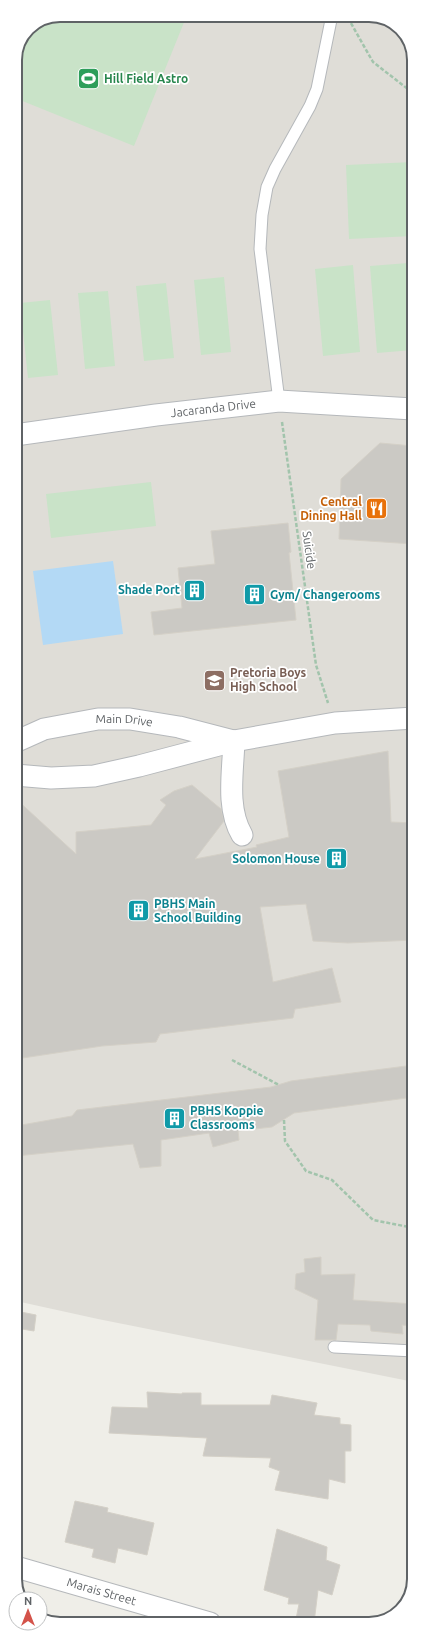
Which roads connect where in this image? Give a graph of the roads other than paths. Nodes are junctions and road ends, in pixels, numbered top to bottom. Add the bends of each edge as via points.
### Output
1 (331, 22) edge
2 (279, 401) junction
3 (407, 409) edge
4 (22, 434) edge
5 (407, 718) edge
6 (22, 739) edge
7 (234, 741) junction
8 (22, 776) edge
9 (242, 836) dead end
10 (334, 1347) dead end
11 (407, 1351) edge
12 (22, 1569) edge
13 (189, 1617) edge

1 - 2 lane via 317,89 275,169 267,188 262,216 260,249
2 - 3 street, Jacaranda Drive
2 - 4 street, Jacaranda Drive
5 - 7 street, Main Drive via 335,723
6 - 7 street, Main Drive via 44,730 98,719 130,718
7 - 8 street, Main Drive via 94,776 51,778
7 - 9 street via 232,807
10 - 11 lane
12 - 13 street, Marais Street

